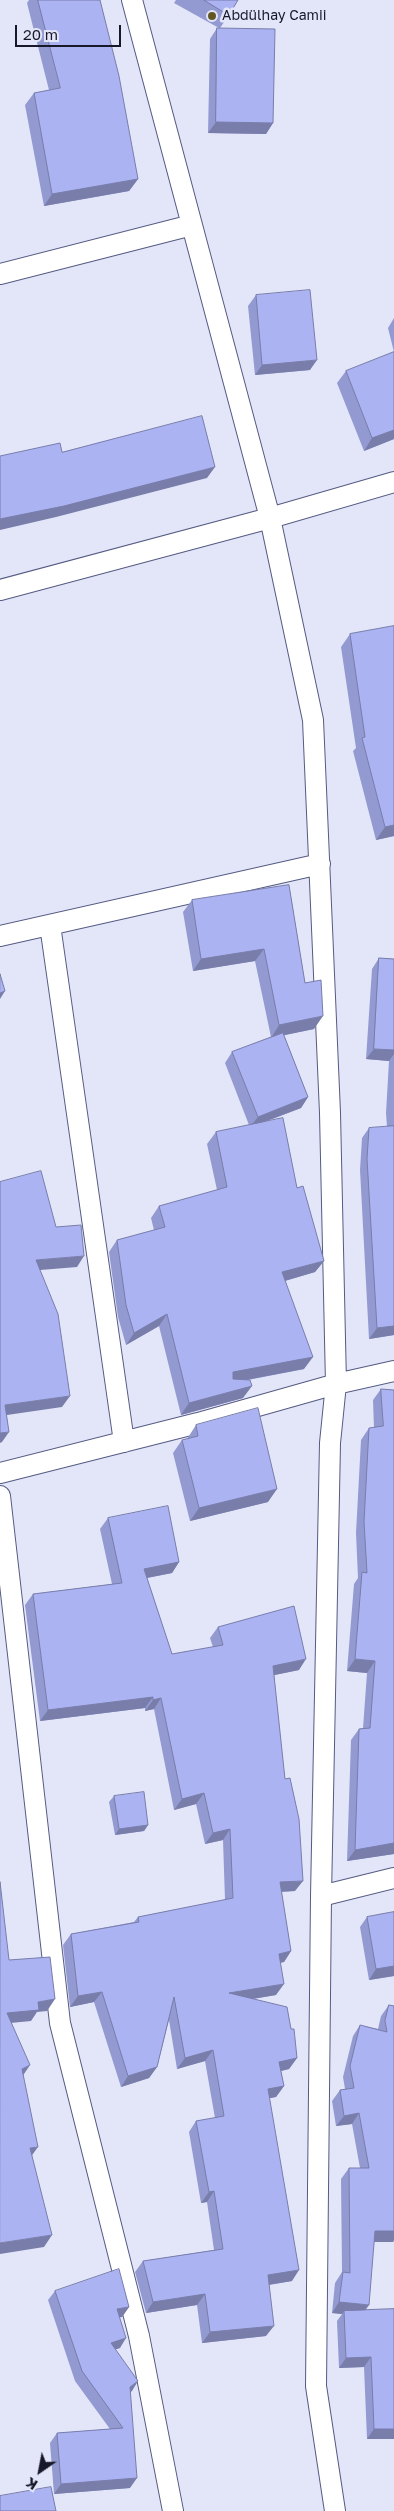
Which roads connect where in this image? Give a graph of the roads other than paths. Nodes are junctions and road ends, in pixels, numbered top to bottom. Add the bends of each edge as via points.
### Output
1 (132, 0) edge
2 (192, 225) junction
3 (0, 274) edge
4 (394, 482) edge
5 (270, 518) junction
6 (0, 590) edge
7 (320, 864) junction
8 (50, 925) junction
9 (0, 936) edge
10 (394, 1371) edge
11 (336, 1384) junction
12 (124, 1442) junction
13 (0, 1473) edge
14 (0, 1496) edge
15 (394, 1878) edge
16 (321, 1896) junction
17 (173, 2511) edge
18 (335, 2511) edge

1 - 2 lane
2 - 3 lane
2 - 5 lane
4 - 5 lane
5 - 6 lane
5 - 7 lane via 314,720
7 - 8 lane
7 - 11 lane
8 - 9 lane
8 - 12 lane
10 - 11 lane
11 - 12 lane
11 - 16 lane via 330,1442
12 - 13 lane
14 - 17 lane via 60,2023 139,2336
15 - 16 lane
16 - 18 lane via 316,2386

